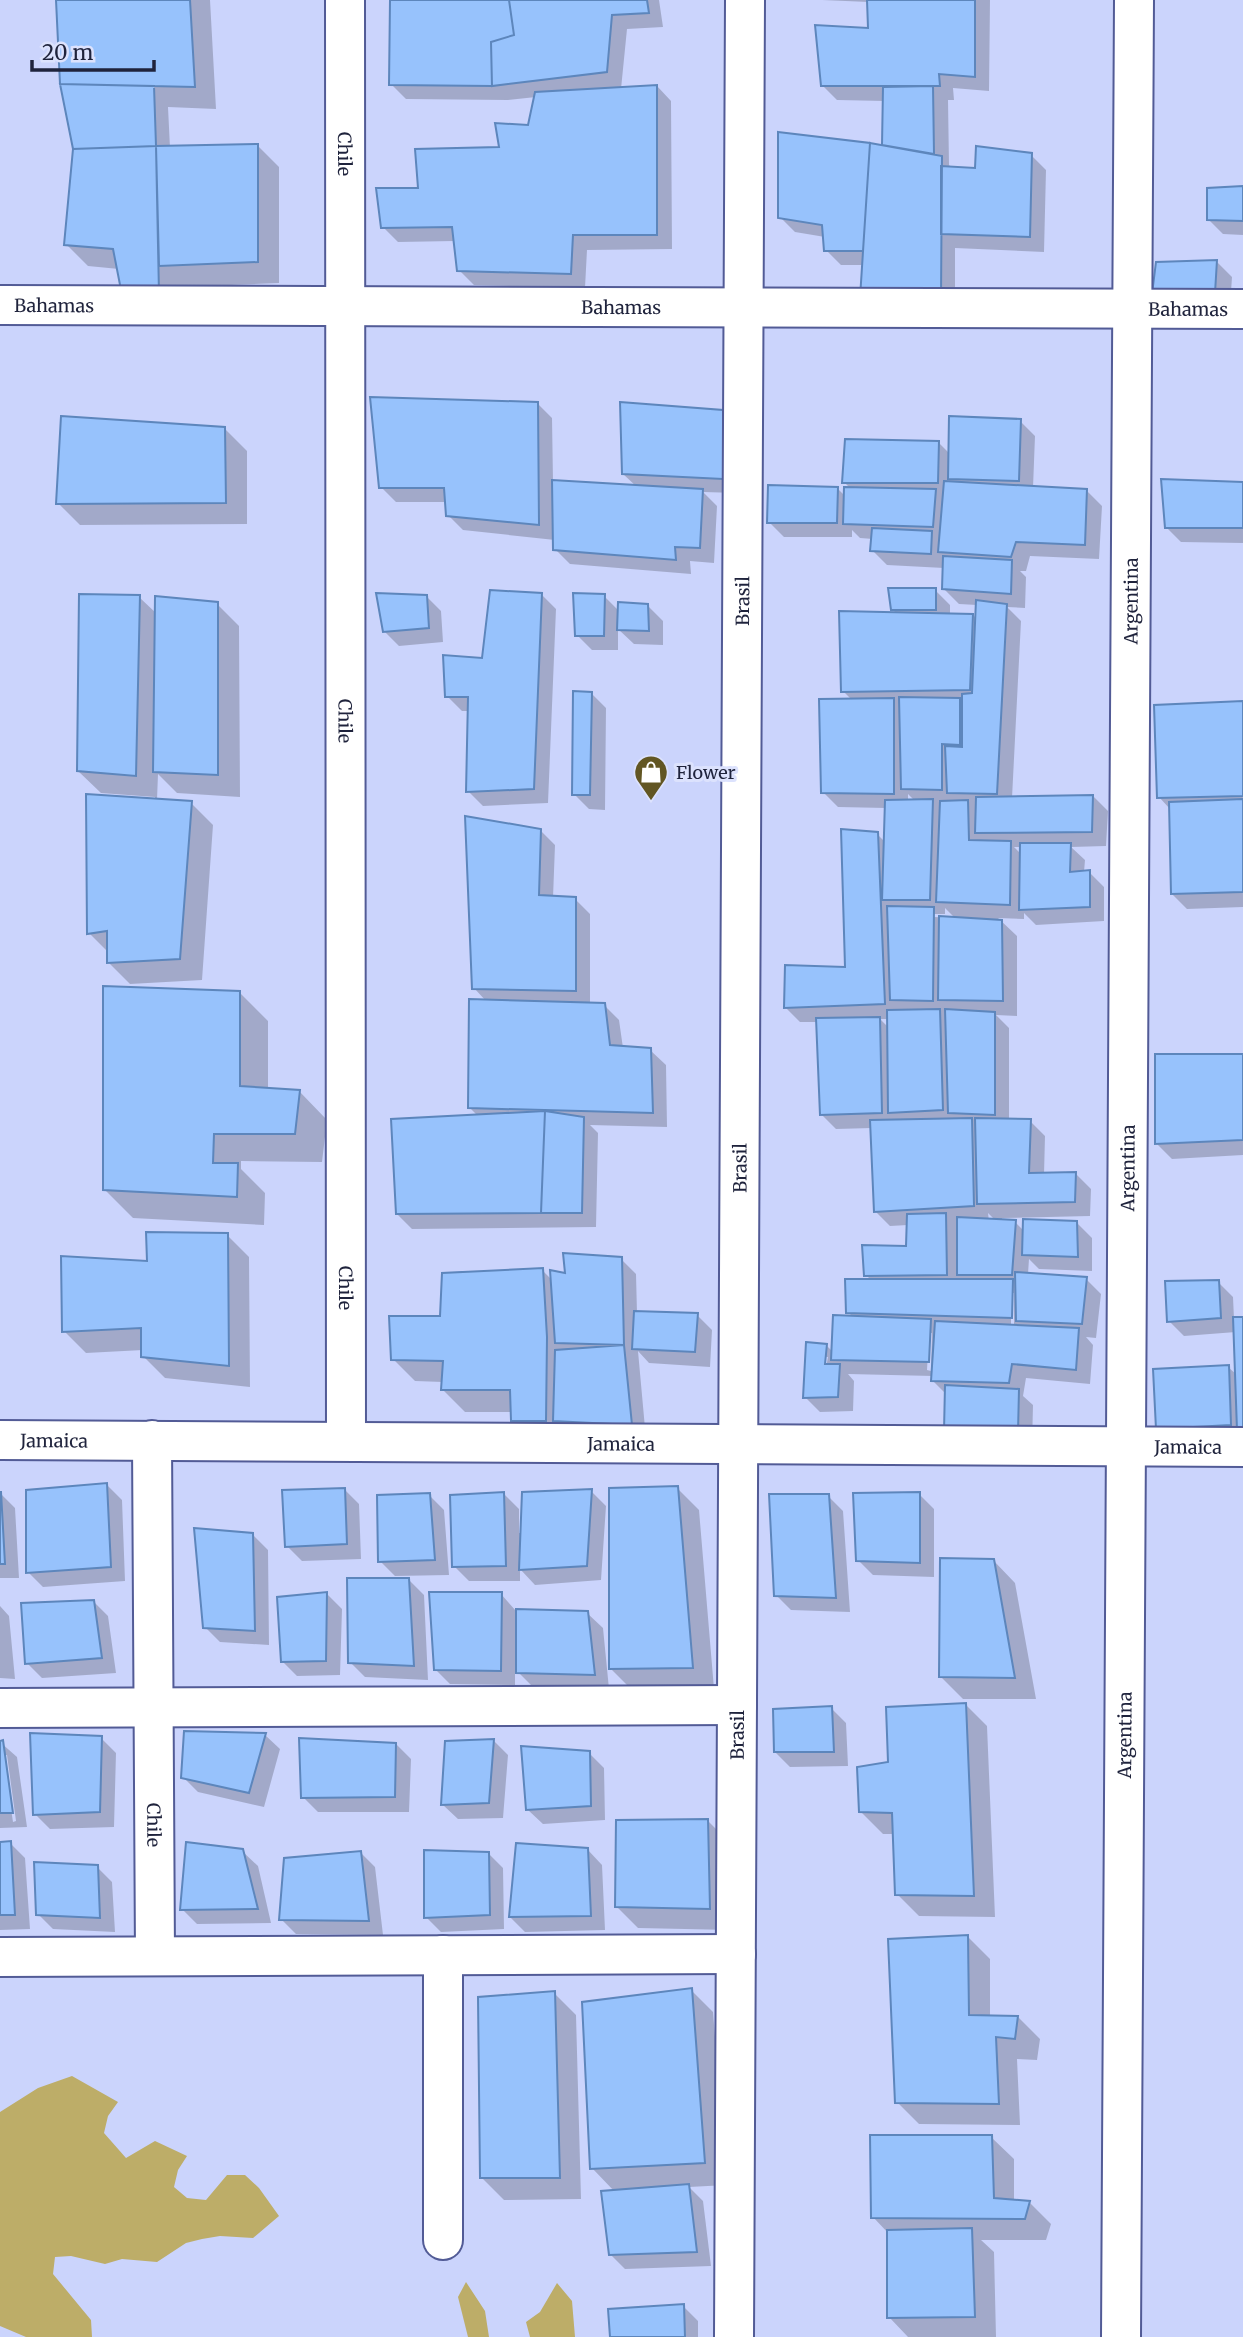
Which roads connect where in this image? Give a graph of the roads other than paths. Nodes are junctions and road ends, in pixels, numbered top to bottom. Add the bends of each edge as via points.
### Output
1 (345, 0) edge
2 (745, 0) edge
3 (1134, 0) edge
4 (0, 305) edge
5 (345, 306) junction
6 (743, 307) junction
7 (1132, 308) junction
8 (1243, 309) edge
9 (0, 1440) edge
10 (152, 1440) junction
11 (346, 1441) junction
12 (738, 1444) junction
13 (1126, 1446) junction
14 (1243, 1447) edge
15 (737, 1705) junction
16 (154, 1707) junction
17 (0, 1708) edge
18 (736, 1954) junction
19 (443, 1955) junction
20 (0, 1956) edge
21 (155, 1956) junction
22 (443, 2241) dead end
23 (734, 2337) edge
24 (1121, 2337) edge

1 - 5 street, Chile
2 - 6 street, Brasil
3 - 7 street, Argentina
4 - 5 street, Bahamas
5 - 6 street, Bahamas
5 - 11 street, Chile
6 - 7 street, Bahamas
6 - 12 street, Brasil
7 - 8 street, Bahamas
7 - 13 street, Argentina
9 - 10 street, Jamaica
10 - 11 street, Jamaica
10 - 16 street, Chile
11 - 12 street, Jamaica
12 - 13 street, Jamaica
12 - 15 street, Brasil
13 - 14 street, Jamaica
13 - 24 street, Argentina
15 - 16 street
15 - 18 street, Brasil
16 - 17 street
16 - 21 street, Chile
18 - 19 street
18 - 23 street, Brasil
19 - 21 street
19 - 22 street
20 - 21 street

